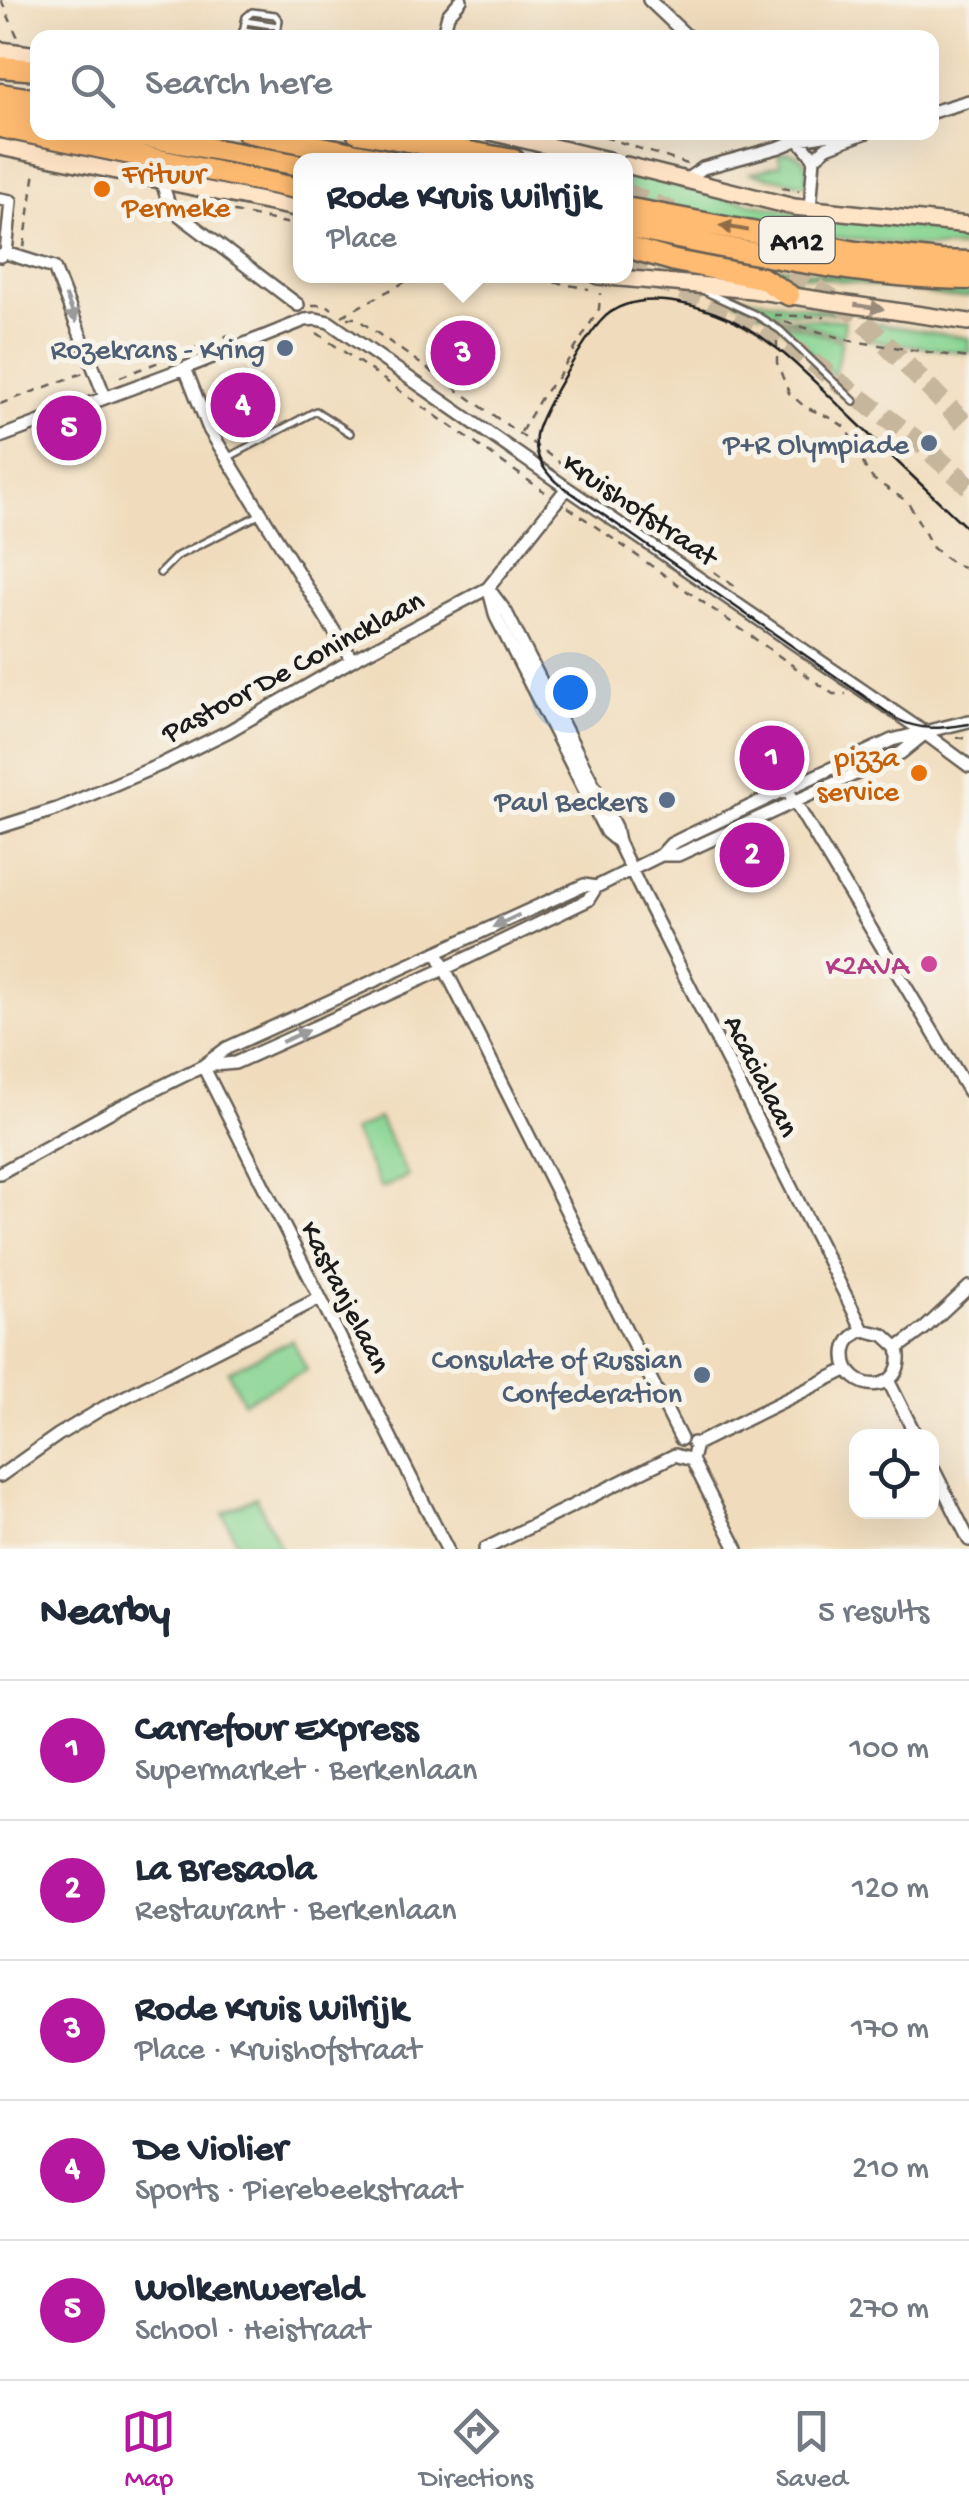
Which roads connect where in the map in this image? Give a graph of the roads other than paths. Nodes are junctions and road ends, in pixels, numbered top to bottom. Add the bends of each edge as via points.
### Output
1 (649, 0) edge
2 (458, 1) edge
3 (244, 30) edge
4 (278, 30) edge
5 (444, 30) edge
6 (681, 30) edge
7 (0, 50) edge
8 (30, 54) edge
9 (0, 67) edge
10 (30, 69) edge
11 (0, 82) edge
12 (30, 85) edge
13 (0, 94) edge
14 (30, 99) edge
15 (969, 101) edge
16 (939, 110) edge
17 (0, 112) edge
18 (30, 117) edge
19 (0, 126) edge
20 (30, 132) edge
21 (67, 140) edge
22 (164, 140) edge
23 (287, 140) edge
24 (402, 140) edge
25 (524, 140) edge
26 (791, 140) edge
27 (799, 140) edge
28 (846, 140) edge
29 (0, 147) edge
30 (352, 153) edge
31 (475, 153) edge
32 (578, 153) edge
33 (814, 158) junction
34 (293, 164) edge
35 (633, 167) edge
36 (162, 180) junction
37 (684, 180) junction
38 (293, 188) edge
39 (0, 199) edge
40 (293, 208) edge
41 (633, 209) edge
42 (810, 209) junction
43 (969, 225) edge
44 (633, 228) edge
45 (633, 249) edge
46 (3, 254) edge
47 (969, 262) edge
48 (969, 279) edge
49 (633, 282) edge
50 (690, 286) junction
51 (790, 295) junction
52 (298, 304) dead end
53 (969, 322) edge
54 (185, 368) junction
55 (105, 398) junction
56 (854, 402) dead end
57 (2, 432) edge
58 (350, 433) dead end
59 (227, 458) junction
60 (567, 488) junction
61 (262, 513) junction
62 (160, 574) dead end
63 (488, 588) junction
64 (352, 660) junction
65 (969, 721) edge
66 (925, 733) junction
67 (969, 766) edge
68 (790, 795) junction
69 (0, 827) edge
70 (631, 870) junction
71 (596, 887) junction
72 (436, 953) junction
73 (444, 969) junction
74 (203, 1066) junction
75 (969, 1092) edge
76 (0, 1173) edge
77 (969, 1287) edge
78 (320, 1298) junction
79 (863, 1330) junction
80 (898, 1348) junction
81 (848, 1369) junction
82 (889, 1382) junction
83 (912, 1429) edge
84 (681, 1439) junction
85 (696, 1444) junction
86 (675, 1454) junction
87 (692, 1460) junction
88 (0, 1476) edge
89 (939, 1480) edge
90 (969, 1540) edge
91 (447, 1549) edge
92 (486, 1549) edge
93 (737, 1549) edge

1 - 6 street
2 - 5 street
3 - 4 lane via 252,12 275,15
7 - 8 main road
9 - 10 highway
11 - 12 highway
13 - 14 highway
15 - 16 street
17 - 18 highway
19 - 20 highway
21 - 38 highway
22 - 34 highway
23 - 30 highway
24 - 31 highway
25 - 32 main road
26 - 37 street
27 - 33 street
28 - 33 street
29 - 36 main road
33 - 42 street
35 - 37 main road
36 - 40 main road
36 - 52 street via 170,208
37 - 42 main road
39 - 46 street via 12,201
47 -> 41 highway, A112 via 856,252
42 - 43 main road
44 - 48 highway, A112 via 847,268
45 - 51 highway via 762,278
46 -> 55 street via 54,268
49 - 50 main road
50 - 51 main road
50 - 56 lane via 780,330
51 -> 53 main road
54 - 55 street
54 - 59 street
54 - 60 street, Kruishofstraat via 305,320 335,319
55 - 57 street
58 - 59 lane via 316,411
59 - 61 street
60 - 63 street, Pastoor De Conincklaan
60 - 66 street, Kruishofstraat
61 - 62 lane via 177,556
61 - 64 street
63 - 64 street, Pastoor De Conincklaan
63 - 70 street, Acacialaan via 506,612
64 - 69 street, Pastoor De Conincklaan via 162,764
65 - 66 street
66 - 67 street, Kruishofstraat
66 - 68 street via 892,740
68 - 70 street via 671,844
68 - 75 street
70 - 71 street
70 - 79 street, Acacialaan
71 -> 72 street via 584,886
71 - 73 street via 588,900
72 - 73 street
72 - 74 street via 227,1048
74 -> 73 street via 235,1063
73 - 84 street
74 - 76 street
74 - 78 street, Kastanjelaan
77 - 80 street
78 - 88 street via 103,1408
78 - 91 street, Kastanjelaan
79 - 80 street via 884,1334
79 - 81 street via 846,1346
80 - 82 street via 898,1368
81 - 82 street via 863,1382
81 - 85 street
82 - 83 street
84 - 85 street
84 - 86 street
85 - 87 street
86 - 87 street
86 - 92 street
87 - 93 street
89 - 90 street

